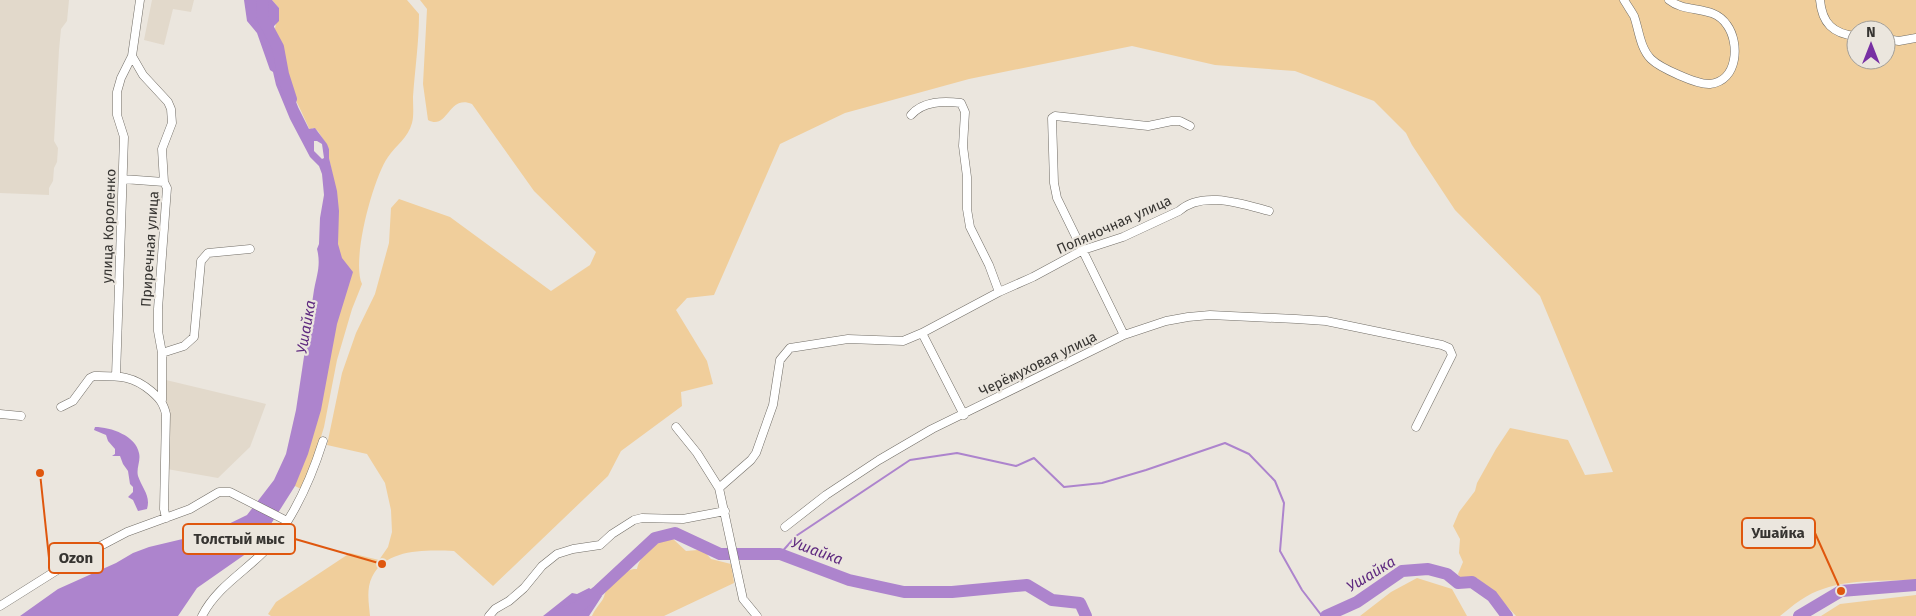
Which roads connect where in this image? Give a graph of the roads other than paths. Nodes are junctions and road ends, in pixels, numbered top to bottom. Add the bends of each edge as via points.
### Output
1 (140, 0) edge
2 (1624, 0) edge
3 (1669, 0) edge
4 (1820, 0) edge
5 (1846, 34) edge
6 (1916, 38) edge
7 (1896, 41) edge
8 (132, 56) junction
9 (911, 115) dead end
10 (1190, 126) dead end
11 (123, 179) junction
12 (164, 182) junction
13 (1269, 210) dead end
14 (250, 249) dead end
15 (1083, 250) junction
16 (999, 292) junction
17 (922, 333) junction
18 (1124, 335) junction
19 (162, 353) junction
20 (116, 376) junction
21 (162, 400) junction
22 (61, 407) dead end
23 (0, 414) edge
24 (964, 415) junction
25 (21, 416) dead end
26 (676, 427) dead end
27 (1416, 427) dead end
28 (323, 441) dead end
29 (719, 488) junction
30 (724, 511) junction
31 (166, 518) junction
32 (286, 519) junction
33 (785, 527) dead end
34 (0, 606) edge
35 (202, 616) edge
36 (489, 616) edge
37 (757, 616) edge

1 - 8 street, улица Короленко
2 - 3 street via 1633,15 1644,50 1651,59 1698,83 1717,83 1731,69 1735,57 1734,40 1728,25 1707,10 1676,5
4 - 5 street via 1825,20
6 - 7 street
8 - 11 street, улица Короленко via 121,78 116,103 124,137
8 - 12 street, Приречная улица via 143,75 172,109 172,123 162,150
9 - 16 street via 917,108 936,102 961,103 965,112 966,209 970,227
10 - 15 street via 1172,120 1148,126 1052,118 1054,183
11 - 12 street
11 - 20 street, улица Короленко
12 - 19 street, Приречная улица via 167,188 158,309
13 - 15 street, Поляночная улица via 1224,202 1193,202 1123,237
14 - 19 street via 203,256 194,337 184,346
15 - 16 street, Поляночная улица
15 - 18 street
16 - 17 street, Поляночная улица
17 - 24 street
17 - 29 street, Поляночная улица via 903,341 848,339 790,348 780,360 773,405 756,453
18 - 24 street, Черёмуховая улица
18 - 27 street, Черёмуховая улица via 1166,321 1232,315 1326,321 1442,345 1449,348 1452,356
19 - 21 street, Приречная улица
20 - 21 street via 140,382
20 - 22 street via 90,378 73,401
21 - 31 street via 166,414
23 - 25 street
24 - 33 street, Черёмуховая улица via 932,429 879,460
26 - 29 street
28 - 32 street via 304,491
29 - 30 street
30 - 36 street via 684,519 634,520 600,545 557,554 524,588
30 - 37 street via 743,599
31 - 32 street via 219,492 230,492
31 - 34 street via 127,532 70,562
32 - 35 street via 273,542 220,592

